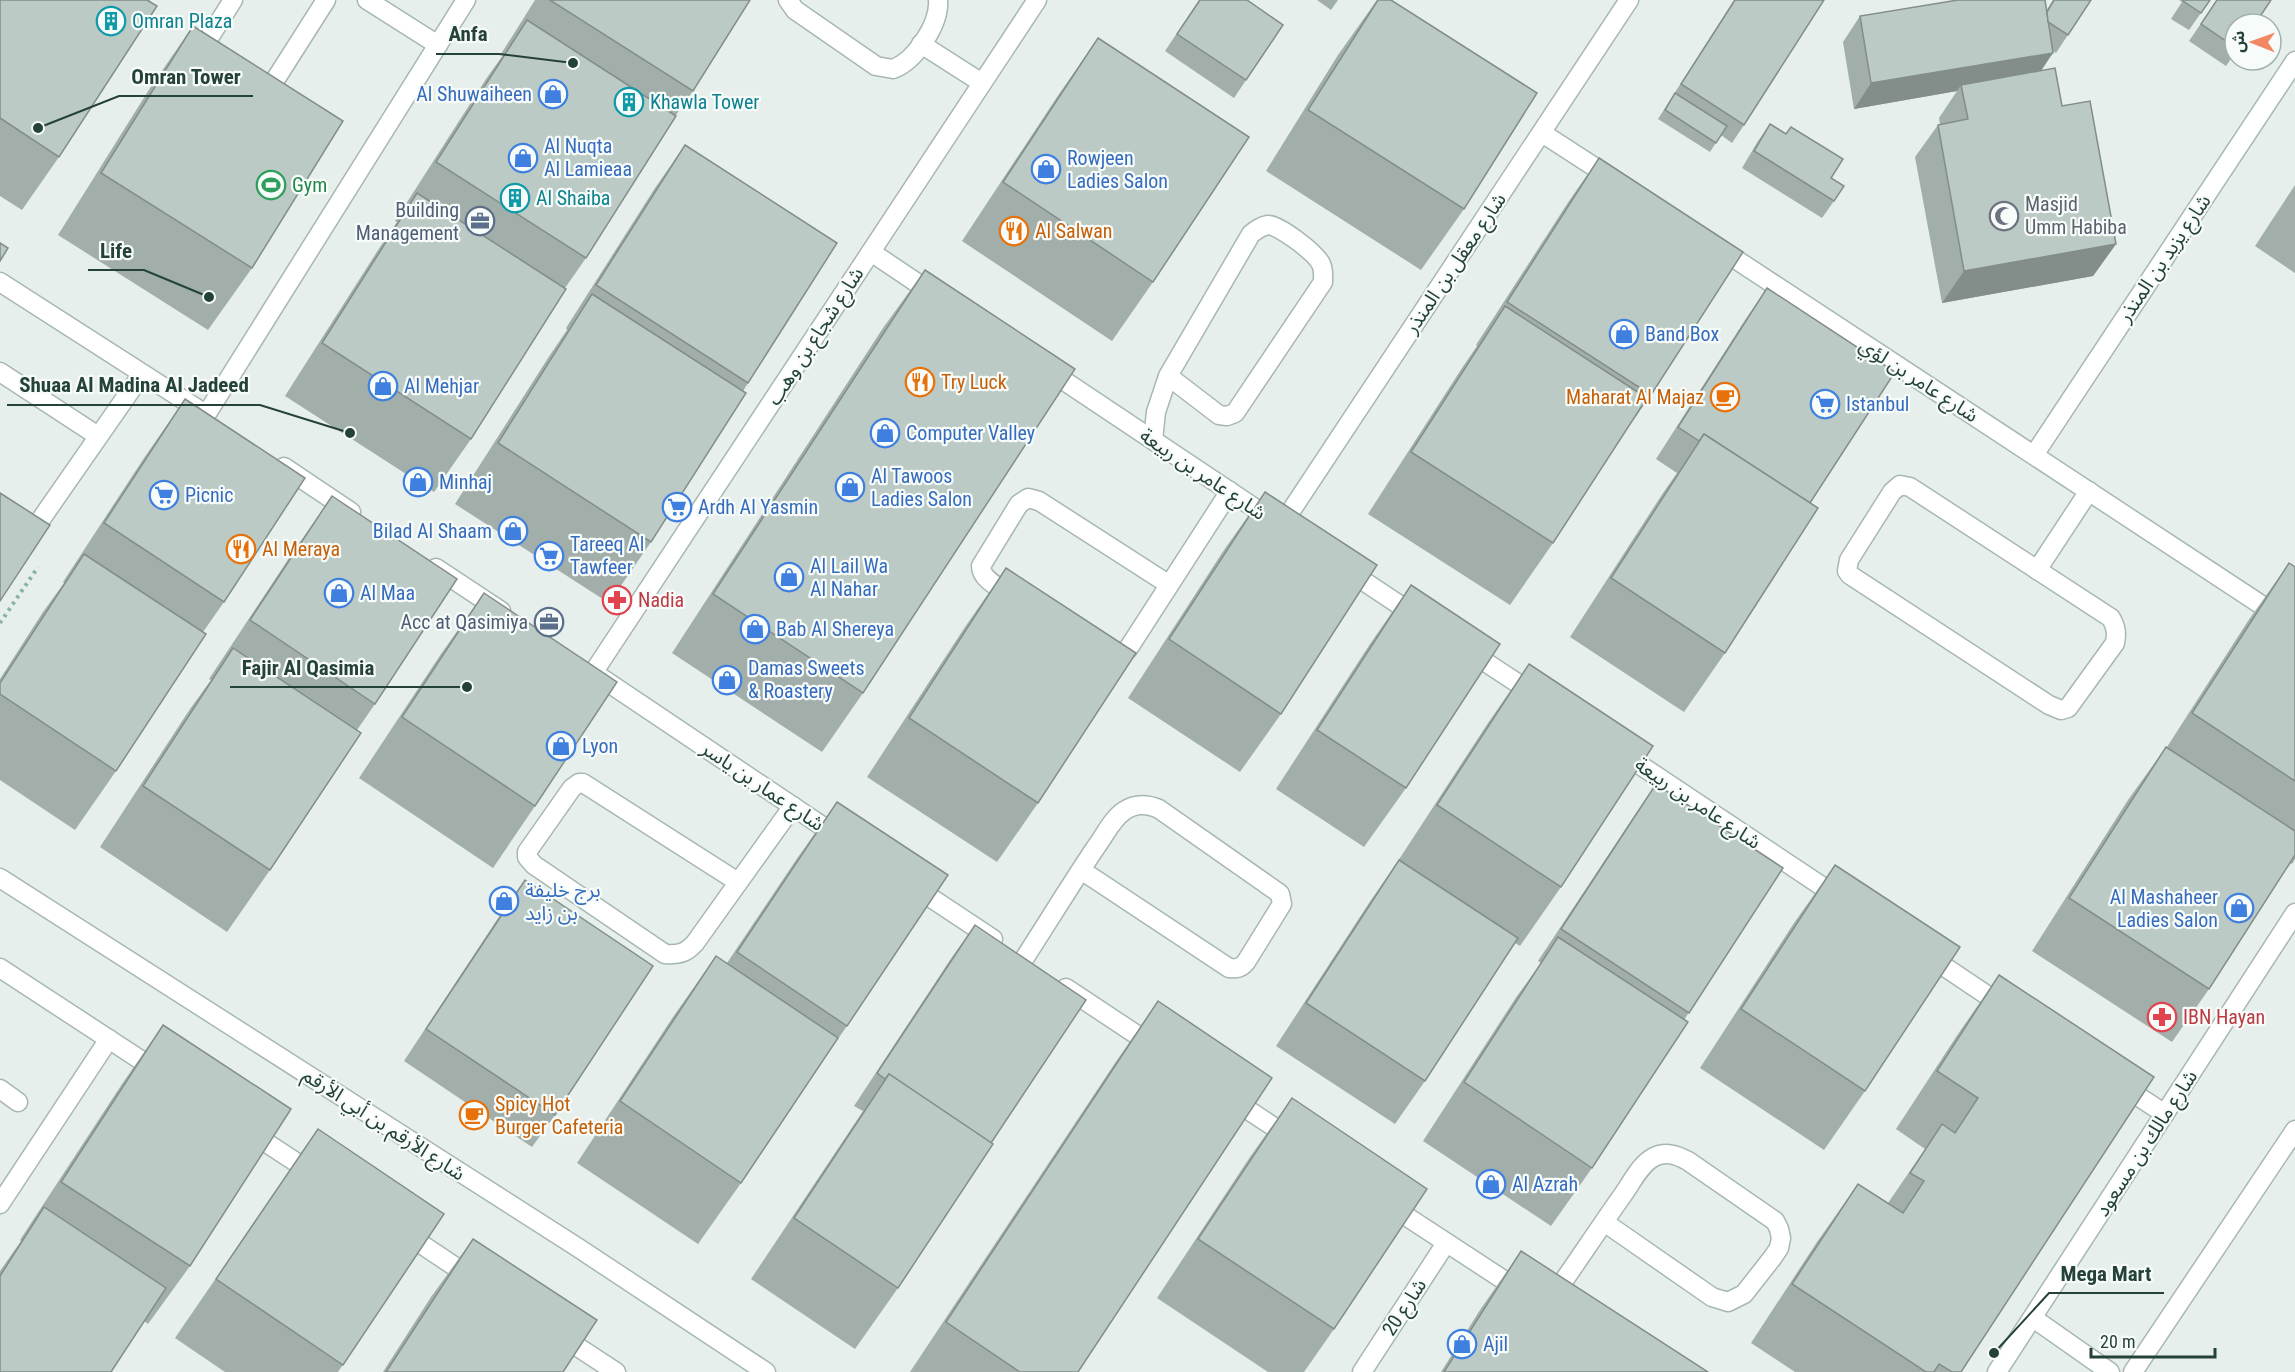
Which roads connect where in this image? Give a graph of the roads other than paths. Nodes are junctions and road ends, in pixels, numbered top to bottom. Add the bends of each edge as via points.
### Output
1 (233, 0) edge
2 (326, 0) edge
3 (368, 0) edge
4 (466, 0) edge
5 (788, 0) edge
6 (938, 0) edge
7 (1037, 0) edge
8 (1629, 0) edge
9 (921, 44) junction
10 (438, 45) junction
11 (2295, 61) edge
12 (189, 73) edge
13 (982, 83) junction
14 (253, 114) edge
15 (1542, 132) junction
16 (1630, 191) edge
17 (1699, 236) edge
18 (871, 252) junction
19 (0, 282) edge
20 (949, 304) edge
21 (1027, 356) edge
22 (0, 372) edge
23 (142, 374) junction
24 (1168, 376) junction
25 (206, 415) junction
26 (225, 428) edge
27 (98, 436) junction
28 (1153, 440) junction
29 (265, 454) edge
30 (2034, 455) junction
31 (1230, 491) junction
32 (2089, 491) junction
33 (364, 520) edge
34 (1286, 529) joint
35 (0, 532) edge
36 (1331, 559) edge
37 (424, 560) edge
38 (2037, 570) junction
39 (1168, 585) junction
40 (1026, 604) edge
41 (513, 620) edge
42 (1430, 625) edge
43 (2295, 627) edge
44 (1450, 638) edge
45 (1094, 648) edge
46 (588, 669) joint
47 (1549, 704) edge
48 (1609, 744) edge
49 (793, 806) junction
50 (850, 844) edge
51 (1081, 870) junction
52 (898, 876) edge
53 (0, 878) edge
54 (738, 882) junction
55 (1857, 909) edge
56 (2292, 923) edge
57 (1917, 949) edge
58 (0, 968) edge
59 (1053, 979) edge
60 (2016, 1015) edge
61 (109, 1039) junction
62 (1171, 1058) edge
63 (2105, 1074) edge
64 (178, 1085) edge
65 (0, 1089) edge
66 (1220, 1091) edge
67 (18, 1102) dead end
68 (2165, 1114) junction
69 (238, 1124) edge
70 (2295, 1130) edge
71 (1308, 1150) edge
72 (327, 1183) edge
73 (1377, 1197) edge
74 (0, 1204) edge
75 (387, 1222) edge
76 (1604, 1222) junction
77 (1446, 1243) junction
78 (487, 1287) edge
79 (2033, 1318) junction
80 (546, 1326) edge
81 (616, 1372) edge
82 (766, 1372) edge
83 (1362, 1372) edge
84 (1997, 1372) edge
85 (2110, 1372) edge
86 (2133, 1372) edge

1 - 12 street
2 - 14 street
3 - 10 street
4 - 10 street
5 - 9 street via 795,10 885,69 902,66
6 - 9 street via 936,20
7 - 13 street, شارع شجاع بن وهب
8 - 15 street, شارع معقل بن المنذر
9 - 13 street
10 - 25 street
11 - 30 street, شارع يزيد بن المنذر
13 - 18 street, شارع شجاع بن وهب
15 - 16 street
15 - 34 street, شارع معقل بن المنذر
17 - 30 street, شارع عامر بن لؤي
18 - 20 street
18 - 46 street, شارع شجاع بن وهب
19 - 23 street
21 - 28 street, شارع عامر بن ربيعة
22 - 27 street
23 - 25 street
23 - 27 street
24 - 24 street via 1258,228 1265,225 1280,229 1322,264 1323,282 1235,413 1220,415
24 - 28 street via 1156,412
25 - 26 street
27 - 35 street via 30,535 19,541
28 - 31 street, شارع عامر بن ربيعة
29 - 33 street
30 - 32 street, شارع عامر بن لؤي
31 - 34 street, شارع عامر بن ربيعة
31 - 39 street
32 - 38 street
32 - 43 street, شارع عامر بن لؤي
36 - 42 street
37 - 41 street
38 - 38 street via 2103,612 2116,625 2115,644 2068,708 2061,710 1854,578 1847,565 1900,485
39 - 40 street via 1039,501 1028,498 1019,504 981,566 986,578
39 - 45 street via 1128,649 1110,656
44 - 47 street
46 - 49 street, شارع عمار بن ياسر
48 - 55 street, شارع عامر بن ربيعة
49 - 50 street, شارع عمار بن ياسر
49 - 54 street
51 - 51 street via 1117,817 1136,805 1148,805 1276,891 1282,904 1246,962 1236,969 1229,968
51 - 52 street via 1029,963
53 - 82 street, شارع الأرقم بن أبي الأرقم
54 - 54 street via 583,783 572,788 527,852 534,865 665,954 688,951
56 - 68 street, شارع مالك بن مسعود
57 - 60 street
58 - 61 street
59 - 62 street
61 - 64 street
61 - 74 street
63 - 68 street
65 - 67 street
66 - 71 street
68 - 79 street, شارع مالك بن مسعود
69 - 72 street
70 - 86 street
73 - 77 street
75 - 78 street
76 - 76 street via 1652,1158 1677,1155 1774,1221 1781,1238 1779,1248 1744,1294 1728,1302 1712,1297
76 - 77 street via 1550,1311
77 - 83 street, شارع 20
79 - 84 street, شارع مالك بن مسعود
79 - 85 street
80 - 81 street

